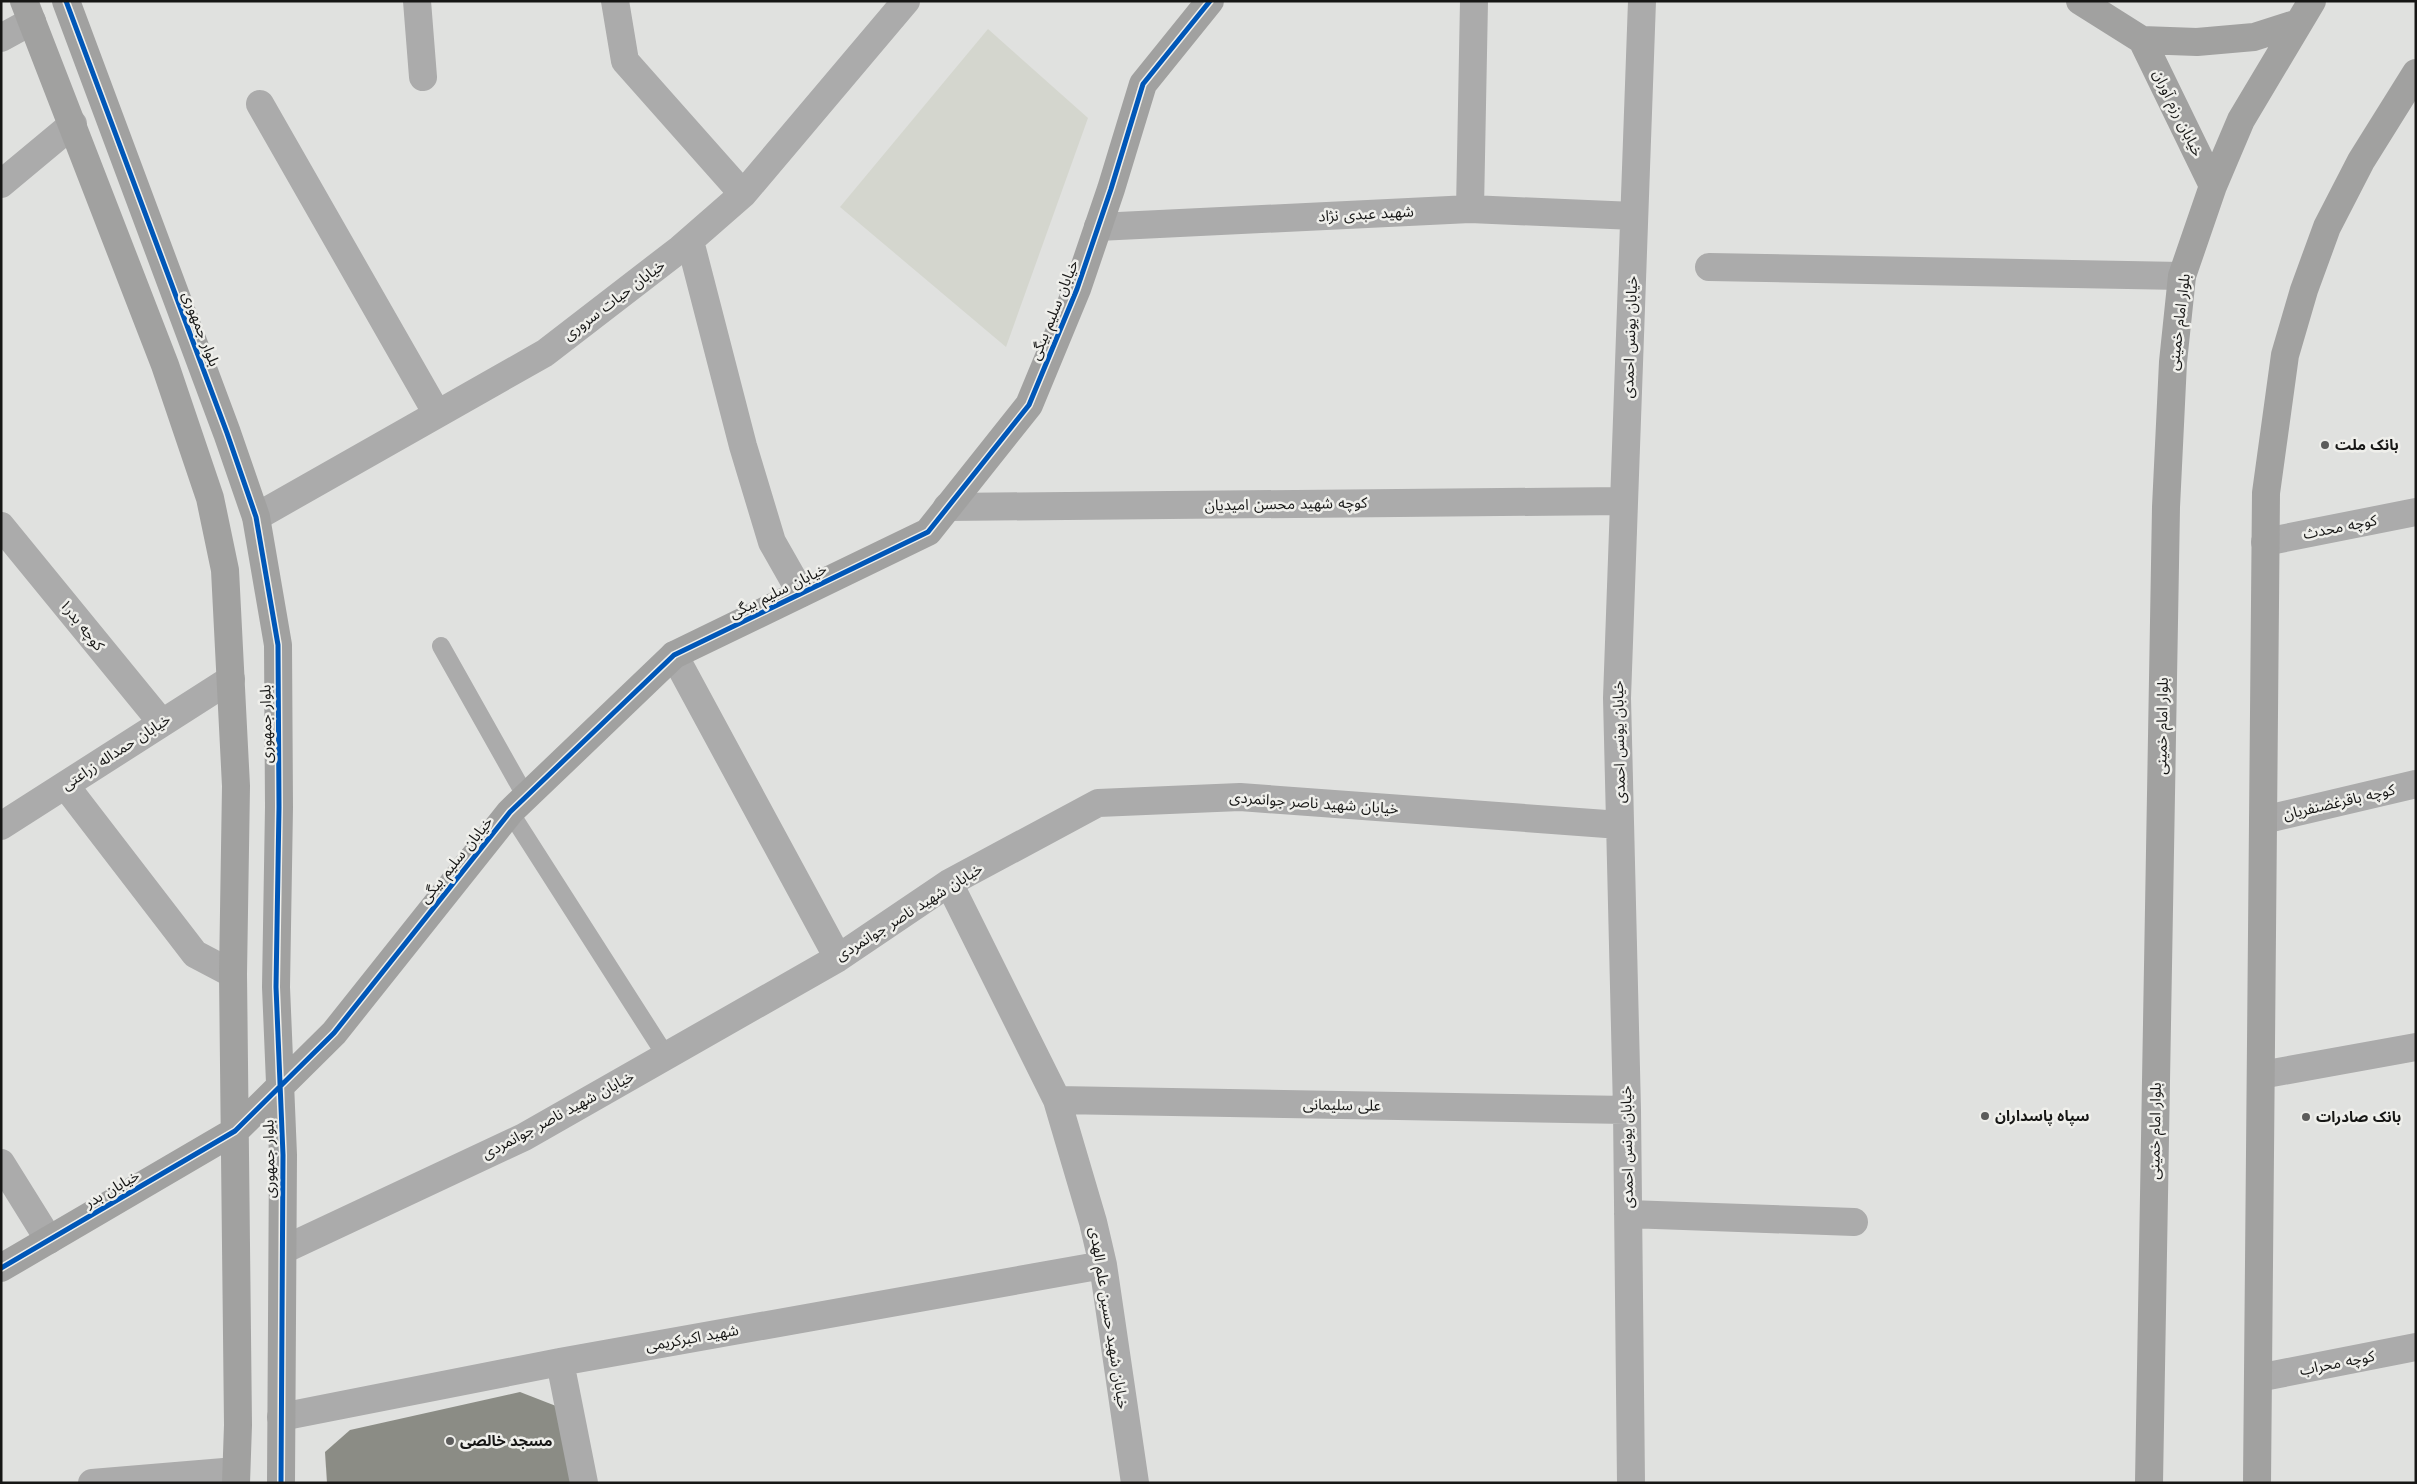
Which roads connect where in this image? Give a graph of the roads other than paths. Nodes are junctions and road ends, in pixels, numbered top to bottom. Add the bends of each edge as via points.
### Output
1 (417, 1) edge
2 (615, 1) edge
3 (906, 1) edge
4 (1210, 1) edge
5 (1474, 1) edge
6 (1642, 1) edge
7 (2080, 1) edge
8 (67, 4) edge
9 (28, 11) edge
10 (2305, 12) edge
11 (1, 38) edge
12 (2142, 40) junction
13 (2416, 73) edge
14 (424, 77) dead end
15 (260, 104) dead end
16 (73, 124) junction
17 (1, 184) edge
18 (2213, 186) junction
19 (743, 194) junction
20 (1470, 210) junction
21 (1634, 216) junction
22 (1098, 227) junction
23 (690, 241) junction
24 (1709, 267) dead end
25 (2182, 276) junction
26 (436, 412) junction
27 (1624, 501) junction
28 (947, 507) junction
29 (2416, 512) edge
30 (256, 517) junction
31 (1, 526) edge
32 (2265, 542) junction
33 (801, 593) junction
34 (441, 646) dead end
35 (674, 655) junction
36 (231, 679) junction
37 (162, 723) junction
38 (2416, 784) edge
39 (65, 785) junction
40 (518, 805) junction
41 (2262, 820) junction
42 (1, 826) edge
43 (1620, 826) junction
44 (949, 883) junction
45 (838, 958) junction
46 (233, 974) junction
47 (2416, 1047) edge
48 (666, 1056) junction
49 (2261, 1075) junction
50 (280, 1086) junction
51 (1057, 1100) junction
52 (1627, 1110) junction
53 (235, 1131) junction
54 (1, 1164) edge
55 (1628, 1214) junction
56 (1854, 1222) dead end
57 (49, 1240) junction
58 (283, 1250) junction
59 (1103, 1265) junction
60 (1, 1268) edge
61 (2416, 1347) edge
62 (560, 1362) junction
63 (2258, 1378) junction
64 (281, 1417) junction
65 (236, 1477) edge
66 (92, 1483) edge
67 (281, 1483) edge
68 (584, 1483) edge
69 (1135, 1483) edge
70 (1631, 1483) edge
71 (2149, 1483) edge
72 (2257, 1483) edge

1 - 14 street
2 - 19 street via 626,61
3 - 19 street, خیابان حیات سروری
4 - 22 street, خیابان سلیم بیگی via 1143,84
5 - 20 street
6 - 21 street, خیابان یونس احمدی
7 - 12 street
8 - 9 street
8 - 30 street, بلوار جمهوری
9 - 11 street
9 - 16 street
10 - 12 street via 2254,37 2197,42
10 - 18 street, بلوار امام خمینی via 2241,120
12 - 18 street, خیابان رزم آوران
13 - 32 street via 2352,177 2327,227 2304,290 2285,355 2266,493
15 - 26 street
16 - 17 street
16 - 36 street via 146,312 210,498 225,570
18 - 25 street, بلوار امام خمینی
19 - 23 street, خیابان حیات سروری
20 - 21 street, شهید عبدی نژاد
20 - 22 street, شهید عبدی نژاد
21 - 27 street, خیابان یونس احمدی
22 - 28 street, خیابان سلیم بیگی via 1077,290 1029,405
23 - 26 street, خیابان حیات سروری via 545,352
23 - 33 street via 743,446 772,542
24 - 25 street
25 - 71 street, بلوار امام خمینی via 2173,362 2166,507
26 - 30 street, خیابان حیات سروری
27 - 28 street, کوچه شهید محسن امیدیان
27 - 43 street, خیابان یونس احمدی via 1617,698
28 - 33 street, خیابان سلیم بیگی via 928,532
29 - 32 street, کوچه محدث
30 - 50 street, بلوار جمهوری via 278,645 276,987
31 - 37 street, کوچه بدر۱
32 - 41 street
33 - 35 street, خیابان سلیم بیگی
34 - 40 lane
35 - 40 street, خیابان سلیم بیگی
35 - 45 street
36 - 37 street, خیابان حمداله زراعتی
36 - 46 street via 236,786
37 - 39 street, خیابان حمداله زراعتی
38 - 41 street, کوچه باقرغضنفریان
39 - 42 street, خیابان حمداله زراعتی
39 - 46 street via 195,954
40 - 48 lane
40 - 50 street, خیابان سلیم بیگی via 334,1033
41 - 49 street
43 - 44 street, خیابان شهید ناصر جوانمردی via 1240,797 1098,804
43 - 52 street, خیابان یونس احمدی
44 - 45 street, خیابان شهید ناصر جوانمردی
44 - 51 street, خیابان شهید حسین علم الهدی
45 - 48 street, خیابان شهید ناصر جوانمردی
46 - 53 street
47 - 49 street
48 - 58 street, خیابان شهید ناصر جوانمردی via 524,1137
49 - 63 street
50 - 53 street, خیابان سلیم بیگی
50 - 58 street, بلوار جمهوری
51 - 52 street, علی سلیمانی
51 - 59 street, خیابان شهید حسین علم الهدی
52 - 55 street, خیابان یونس احمدی
53 - 57 street, خیابان بدر
53 - 65 street
54 - 57 street
55 - 56 street
55 - 70 street, خیابان یونس احمدی
57 - 60 street, خیابان بدر
58 - 64 street, بلوار جمهوری
59 - 62 street, شهید اکبرکریمی
59 - 69 street, خیابان شهید حسین علم الهدی
61 - 63 street, کوچه محراب
62 - 64 street, شهید اکبرکریمی
62 - 68 street
63 - 72 street
64 - 67 street, بلوار جمهوری
65 - 66 street

